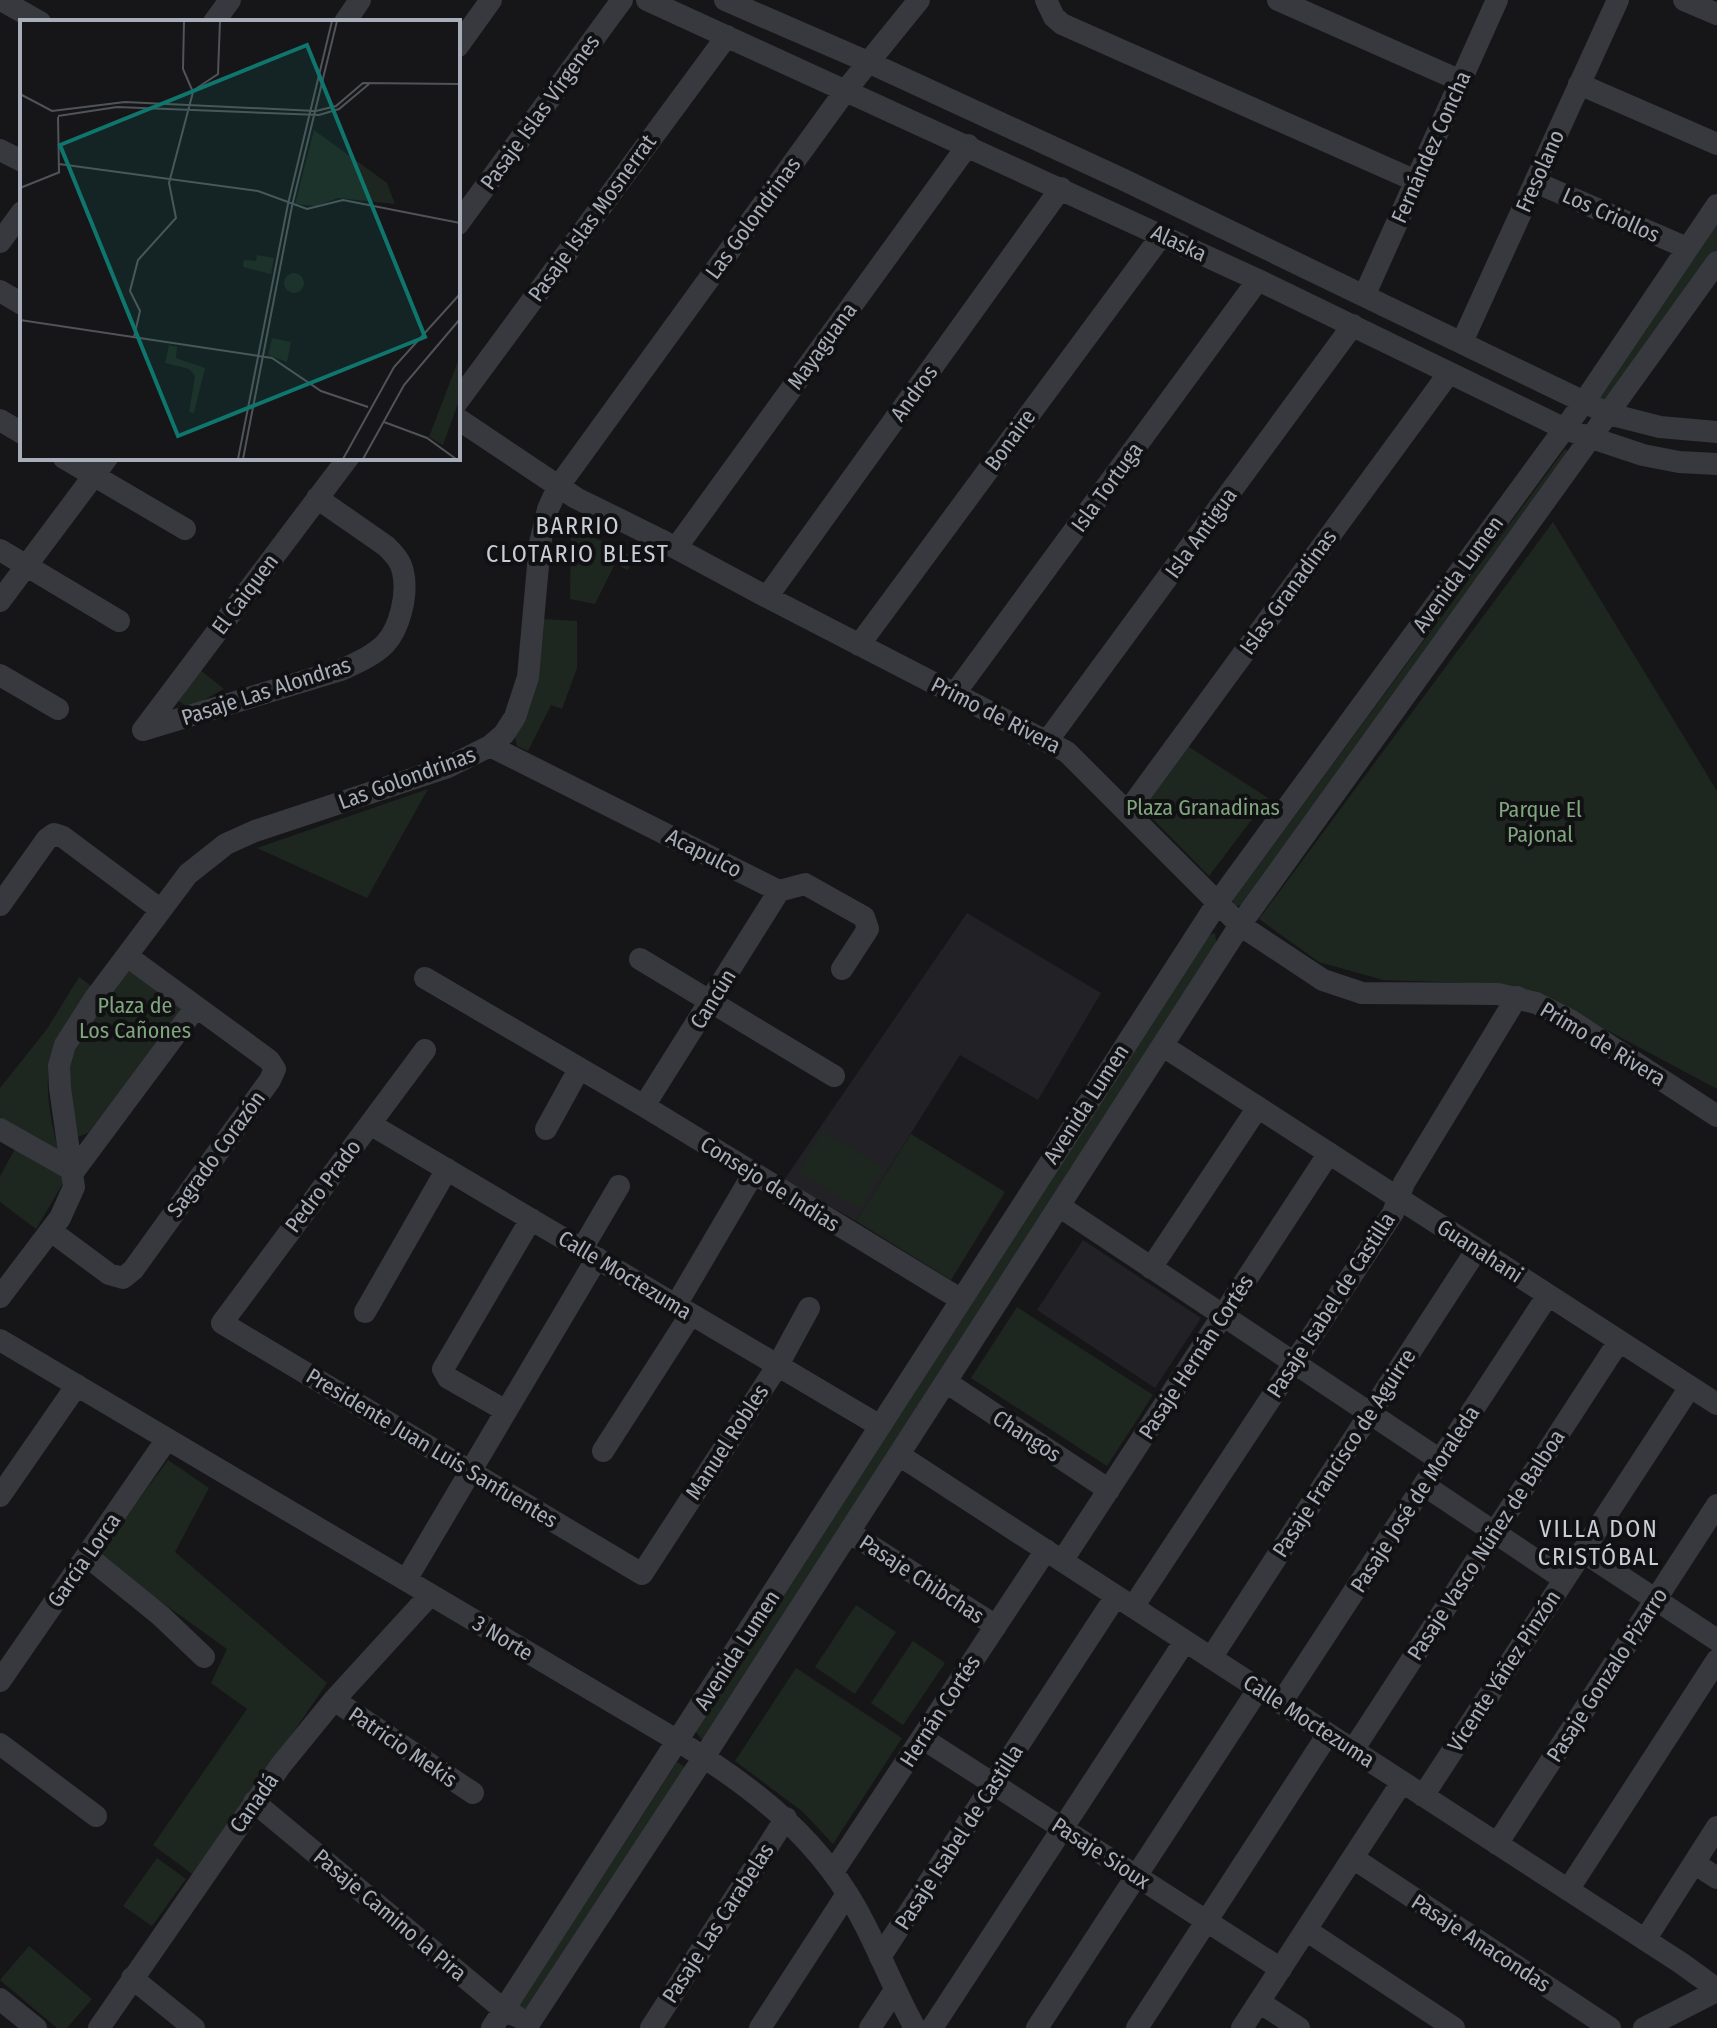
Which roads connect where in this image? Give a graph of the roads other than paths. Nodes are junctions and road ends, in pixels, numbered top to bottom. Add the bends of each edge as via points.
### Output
1 (1, 0) edge
2 (360, 0) edge
3 (491, 0) edge
4 (622, 0) edge
5 (647, 0) edge
6 (725, 0) edge
7 (919, 0) edge
8 (1046, 0) edge
9 (1278, 0) edge
10 (1497, 0) edge
11 (1618, 0) edge
12 (1684, 0) edge
13 (1717, 14) edge
14 (36, 20) edge
15 (346, 20) edge
16 (727, 36) junction
17 (460, 43) edge
18 (868, 62) junction
19 (1461, 81) junction
20 (1579, 84) junction
21 (846, 90) junction
22 (1717, 144) edge
23 (968, 145) junction
24 (0, 150) edge
25 (20, 160) edge
26 (1416, 181) junction
27 (1535, 182) junction
28 (1061, 188) junction
29 (1717, 205) edge
30 (20, 215) edge
31 (460, 221) edge
32 (1162, 235) junction
33 (0, 242) edge
34 (1687, 248) junction
35 (1717, 262) edge
36 (1258, 280) junction
37 (0, 291) edge
38 (1365, 294) junction
39 (20, 303) edge
40 (1353, 325) junction
41 (1462, 342) junction
42 (1449, 373) junction
43 (460, 398) edge
44 (1584, 402) junction
45 (1609, 414) junction
46 (0, 420) edge
47 (460, 420) edge
48 (1565, 429) junction
49 (20, 432) edge
50 (1717, 432) edge
51 (1591, 439) junction
52 (72, 460) edge
53 (346, 460) edge
54 (1717, 464) edge
55 (100, 467) edge
56 (558, 487) junction
57 (317, 498) junction
58 (185, 529) dead end
59 (676, 548) junction
60 (0, 550) edge
61 (26, 566) junction
62 (767, 597) junction
63 (0, 601) edge
64 (119, 621) dead end
65 (859, 645) junction
66 (0, 675) edge
67 (955, 693) junction
68 (58, 709) dead end
69 (143, 730) joint
70 (1048, 740) junction
71 (490, 746) junction
72 (1128, 811) junction
73 (779, 891) junction
74 (1218, 902) junction
75 (0, 905) edge
76 (161, 910) junction
77 (1240, 925) junction
78 (127, 956) junction
79 (640, 959) dead end
80 (842, 969) dead end
81 (425, 978) dead end
82 (1517, 997) junction
83 (711, 1002) junction
84 (196, 1007) junction
85 (1163, 1046) junction
86 (425, 1050) dead end
87 (579, 1069) junction
88 (834, 1076) dead end
89 (644, 1106) junction
90 (1258, 1107) junction
91 (1717, 1116) edge
92 (370, 1124) junction
93 (0, 1129) edge
94 (546, 1129) dead end
95 (1329, 1153) junction
96 (447, 1169) junction
97 (74, 1171) junction
98 (753, 1174) junction
99 (619, 1186) dead end
100 (1398, 1198) junction
101 (1059, 1206) junction
102 (531, 1219) junction
103 (51, 1231) junction
104 (1477, 1249) junction
105 (590, 1254) junction
106 (1151, 1268) junction
107 (1548, 1295) junction
108 (0, 1297) edge
109 (960, 1299) junction
110 (809, 1308) dead end
111 (683, 1309) junction
112 (365, 1312) dead end
113 (1223, 1316) junction
114 (222, 1323) joint
115 (0, 1340) edge
116 (1619, 1341) junction
117 (1294, 1363) junction
118 (778, 1365) junction
119 (946, 1382) junction
120 (77, 1385) junction
121 (1690, 1387) junction
122 (1717, 1404) edge
123 (506, 1411) junction
124 (1370, 1413) junction
125 (880, 1426) junction
126 (167, 1439) junction
127 (603, 1451) dead end
128 (899, 1455) junction
129 (1440, 1460) junction
130 (471, 1471) junction
131 (1424, 1485) junction
132 (1109, 1490) junction
133 (0, 1496) edge
134 (1717, 1505) edge
135 (849, 1532) junction
136 (1494, 1532) junction
137 (1582, 1551) junction
138 (87, 1556) junction
139 (1054, 1556) junction
140 (642, 1574) joint
141 (1564, 1579) junction
142 (406, 1580) junction
143 (430, 1595) junction
144 (1656, 1600) junction
145 (1124, 1601) junction
146 (996, 1626) junction
147 (1717, 1640) edge
148 (1185, 1641) junction
149 (204, 1657) dead end
150 (1211, 1658) junction
151 (1717, 1660) edge
152 (0, 1681) edge
153 (1259, 1688) junction
154 (334, 1700) junction
155 (1281, 1703) junction
156 (1328, 1734) junction
157 (922, 1738) junction
158 (678, 1741) junction
159 (0, 1744) edge
160 (1353, 1750) junction
161 (704, 1757) junction
162 (1402, 1782) junction
163 (993, 1784) junction
164 (473, 1793) dead end
165 (1423, 1796) junction
166 (254, 1802) junction
167 (96, 1816) dead end
168 (786, 1818) junction
169 (1717, 1827) edge
170 (1063, 1829) junction
171 (1497, 1844) junction
172 (1353, 1858) junction
173 (1694, 1863) junction
174 (833, 1872) junction
175 (1136, 1876) junction
176 (1717, 1878) edge
177 (1568, 1890) junction
178 (847, 1894) junction
179 (1207, 1922) junction
180 (1306, 1930) junction
181 (1645, 1940) junction
182 (880, 1957) junction
183 (1281, 1969) junction
184 (132, 1978) junction
185 (895, 1990) junction
186 (1717, 1990) edge
187 (0, 1999) edge
188 (1259, 2002) junction
189 (498, 2019) edge
190 (532, 2026) edge
191 (36, 2028) edge
192 (99, 2028) edge
193 (194, 2028) edge
194 (651, 2028) edge
195 (760, 2028) edge
196 (870, 2028) edge
197 (915, 2028) edge
198 (932, 2028) edge
199 (1037, 2028) edge
200 (1137, 2028) edge
201 (1242, 2028) edge
202 (1299, 2028) edge
203 (1454, 2028) edge
204 (1610, 2028) edge
205 (1644, 2028) edge

1 - 14 street
2 - 15 street
3 - 17 street
4 - 31 street, Pasaje Islas Vírgenes
5 - 16 street, Alaska
6 - 18 street, Alaska
7 - 18 street, Las Golondrinas
8 - 26 street via 1062,24
9 - 19 street
10 - 19 street, Fernández Concha
11 - 20 street, Fresolano
12 - 13 street
16 - 21 street, Alaska
16 - 43 street, Pasaje Islas Mosnerrat
18 - 21 street, Las Golondrinas
18 - 38 street, Alaska
19 - 26 street, Fernández Concha
20 - 22 street
20 - 27 street, Fresolano
21 - 23 street, Alaska
21 - 56 street, Las Golondrinas
23 - 28 street, Alaska
23 - 59 street, Mayaguana
24 - 25 street
26 - 38 street, Fernández Concha
27 - 34 street, Los Criollos
27 - 41 street, Fresolano
28 - 32 street, Alaska
28 - 62 street, Andros
29 - 34 street, Avenida Lumen
30 - 33 street
32 - 36 street, Alaska
32 - 65 street, Bonaire
34 - 44 street, Avenida Lumen
35 - 45 street, Avenida Lumen
36 - 40 street, Alaska
36 - 67 street, Isla Tortuga
37 - 39 street
38 - 41 street, Alaska
40 - 42 street, Alaska
40 - 70 street, Isla Antigua
41 - 44 street, Alaska
42 - 48 street, Alaska
42 - 72 street, Islas Granadinas
44 - 45 street, Alaska
44 - 48 street, Avenida Lumen
45 - 50 street, Alaska via 1660,427
45 - 51 street, Avenida Lumen
46 - 49 street
47 - 56 street, Primo de Rivera
48 - 51 street, Alaska
48 - 74 street, Avenida Lumen
51 - 54 street, Alaska via 1656,458
51 - 77 street, Avenida Lumen
52 - 55 street
53 - 57 street, El Caiquen
55 - 58 street
55 - 61 street
56 - 59 street, Primo de Rivera
56 - 71 street, Las Golondrinas via 540,543 523,698 504,734
57 - 69 street, El Caiquen
57 - 69 street, Pasaje Las Alondras via 386,546 403,569 401,609 385,644 330,674
59 - 62 street, Primo de Rivera
60 - 61 street
61 - 63 street
61 - 64 street
62 - 65 street, Primo de Rivera
65 - 67 street, Primo de Rivera
66 - 68 street
67 - 70 street, Primo de Rivera
70 - 72 street, Primo de Rivera via 1082,764
71 - 73 street, Acapulco
71 - 76 street, Las Golondrinas via 448,767 226,844 188,874
72 - 74 street, Primo de Rivera
73 - 80 street, Acapulco via 805,884 864,917 868,929
73 - 83 street, Cancún
74 - 77 street, Primo de Rivera
74 - 109 street, Avenida Lumen
75 - 76 street via 54,834
76 - 78 street, Las Golondrinas
77 - 82 street, Primo de Rivera via 1323,980 1351,991
77 - 85 street, Avenida Lumen
78 - 84 street, Sagrado Corazón
78 - 97 street, Las Golondrinas via 65,1045 59,1066
79 - 83 street
81 - 87 street, Consejo de Indias
82 - 91 street, Primo de Rivera via 1555,1011
82 - 100 street, Pasaje Isabel de Castilla
83 - 88 street
83 - 89 street, Cancún
84 - 97 street
84 - 103 street, Sagrado Corazón via 269,1060 275,1069 270,1080 123,1278 109,1274
85 - 90 street, Guanahani
85 - 101 street, Avenida Lumen
86 - 92 street, Pedro Prado
87 - 89 street, Consejo de Indias
87 - 94 street
89 - 98 street, Consejo de Indias
90 - 95 street, Guanahani
90 - 106 street
92 - 96 street, Calle Moctezuma
92 - 114 street, Pedro Prado
93 - 97 street
95 - 100 street, Guanahani
95 - 113 street, Pasaje Hernán Cortés
96 - 102 street, Calle Moctezuma
96 - 112 street
97 - 103 street, Las Golondrinas via 68,1203
98 - 109 street, Consejo de Indias
98 - 111 street
99 - 105 street
100 - 104 street, Guanahani
100 - 117 street, Pasaje Isabel de Castilla
101 - 106 street
101 - 119 street, Avenida Lumen
102 - 105 street, Calle Moctezuma
102 - 123 street via 443,1369 448,1378
103 - 108 street, Las Golondrinas
104 - 107 street, Guanahani
104 - 124 street, Pasaje Francisco de Aguirre
105 - 111 street, Calle Moctezuma
105 - 123 street
106 - 113 street
107 - 116 street, Guanahani
107 - 129 street, Pasaje José de Moraleda
109 - 125 street, Avenida Lumen
110 - 118 street, Manuel Robles
111 - 118 street, Calle Moctezuma
111 - 127 street
113 - 117 street
113 - 132 street, Pasaje Hernán Cortés
114 - 130 street, Presidente Juan Luis Sanfuentes
115 - 120 street, 3 Norte
116 - 121 street, Guanahani
116 - 136 street, Pasaje Vasco Núñez de Balboa
117 - 124 street
117 - 145 street, Pasaje Isabel de Castilla
118 - 125 street, Calle Moctezuma
118 - 140 street, Manuel Robles
119 - 128 street, Avenida Lumen
119 - 132 street, Changos
120 - 126 street, 3 Norte
120 - 133 street
121 - 122 street, Guanahani
121 - 137 street, Vicente Yáñez Pinzón
123 - 130 street
124 - 129 street
124 - 150 street, Pasaje Francisco de Aguirre
125 - 158 street, Avenida Lumen
126 - 138 street, García Lorca
126 - 142 street, 3 Norte
128 - 135 street, Avenida Lumen
128 - 139 street, Calle Moctezuma
129 - 131 street, Pasaje José de Moraleda
130 - 140 street, Presidente Juan Luis Sanfuentes
130 - 142 street
131 - 136 street
131 - 155 street, Pasaje José de Moraleda
132 - 139 street, Pasaje Hernán Cortés
134 - 144 street, Pasaje Gonzalo Pizarro
135 - 146 street, Pasaje Chibchas
135 - 161 street, Avenida Lumen
136 - 141 street
136 - 160 street, Pasaje Vasco Núñez de Balboa
137 - 141 street, Vicente Yáñez Pinzón
137 - 144 street
138 - 149 street
138 - 152 street, García Lorca
139 - 145 street, Calle Moctezuma
139 - 146 street, Hernán Cortés
141 - 165 street, Vicente Yáñez Pinzón
142 - 143 street, 3 Norte
143 - 154 street, Canadá
143 - 158 street, 3 Norte
144 - 147 street
144 - 171 street, Pasaje Gonzalo Pizarro
145 - 148 street, Calle Moctezuma
145 - 163 street, Pasaje Isabel de Castilla
146 - 157 street, Hernán Cortés
148 - 150 street, Calle Moctezuma
148 - 170 street
150 - 153 street, Calle Moctezuma
151 - 177 street
153 - 155 street, Calle Moctezuma
153 - 175 street
154 - 164 street, Patricio Mekis
154 - 166 street, Canadá
155 - 156 street, Calle Moctezuma
156 - 160 street, Calle Moctezuma
156 - 179 street
157 - 163 street, Pasaje Sioux
157 - 174 street, Hernán Cortés
158 - 161 street, 3 Norte
158 - 189 street, Avenida Lumen
159 - 167 street
160 - 162 street, Calle Moctezuma
161 - 168 street, 3 Norte
161 - 190 street, Avenida Lumen
162 - 165 street, Calle Moctezuma
162 - 172 street
163 - 170 street, Pasaje Sioux
163 - 182 street, Pasaje Isabel de Castilla
165 - 171 street, Calle Moctezuma
166 - 184 street, Canadá
166 - 189 street, Pasaje Camino la Pira
168 - 174 street, 3 Norte
168 - 194 street, Pasaje Las Carabelas
169 - 173 street
170 - 175 street, Pasaje Sioux
170 - 198 street
171 - 177 street, Calle Moctezuma
172 - 180 street
172 - 204 street, Pasaje Anacondas
173 - 176 street
173 - 181 street
174 - 178 street, 3 Norte
175 - 179 street, Pasaje Sioux
175 - 199 street
177 - 181 street, Calle Moctezuma
178 - 182 street, 3 Norte
178 - 195 street
179 - 183 street, Pasaje Sioux
179 - 200 street
180 - 183 street
180 - 203 street
181 - 186 street, Calle Moctezuma
182 - 185 street, 3 Norte
183 - 188 street
184 - 192 street, Canadá
184 - 193 street
185 - 196 street
185 - 197 street, 3 Norte
186 - 205 street
187 - 191 street
188 - 201 street
188 - 202 street
189 - 190 street, Pasaje Camino la Pira

